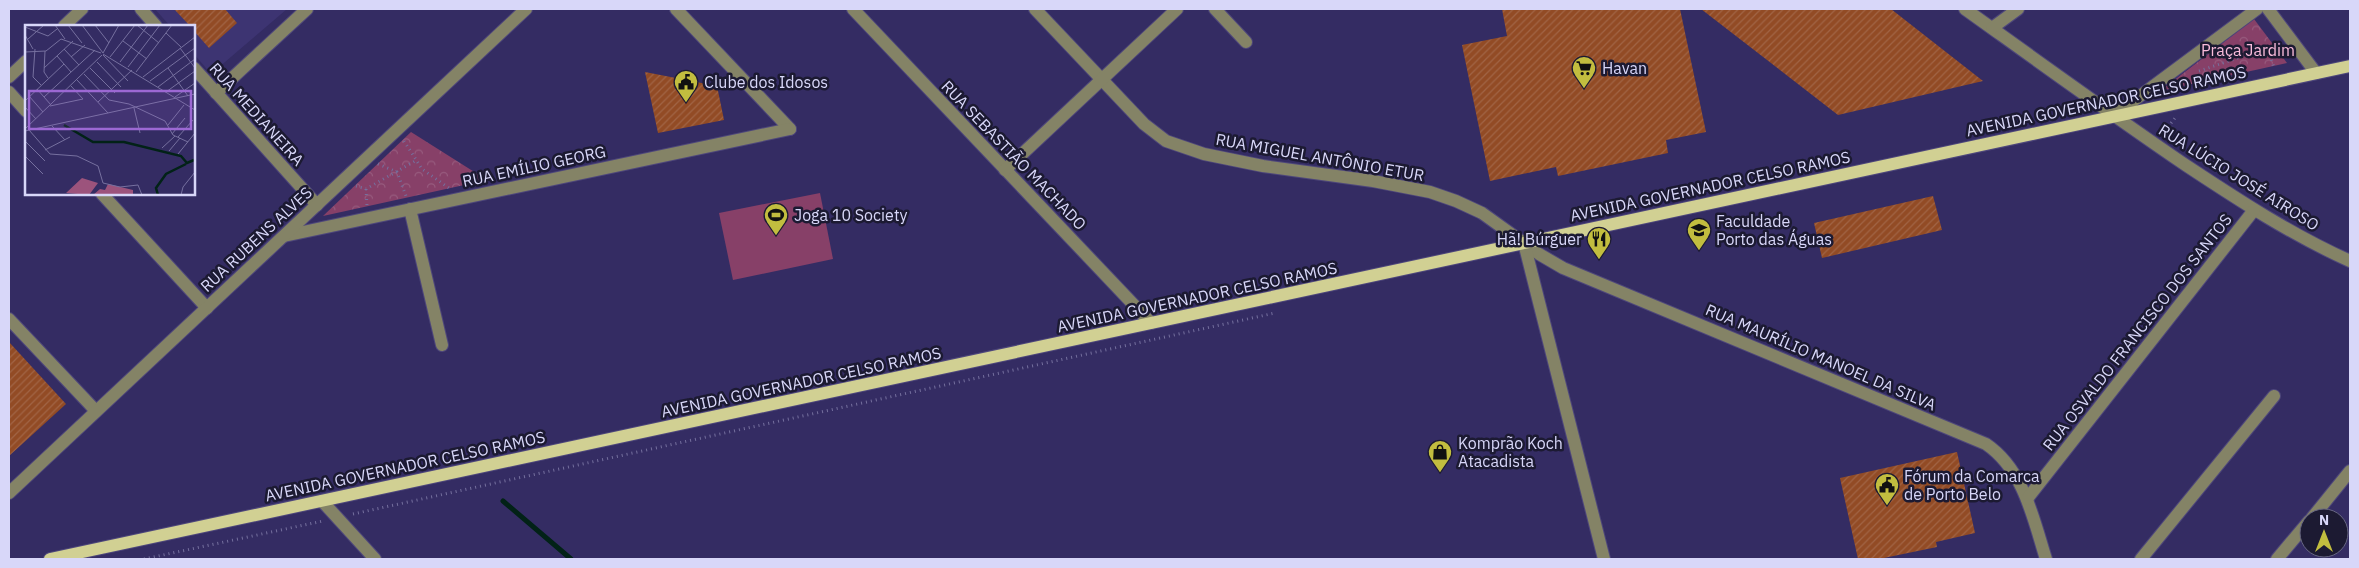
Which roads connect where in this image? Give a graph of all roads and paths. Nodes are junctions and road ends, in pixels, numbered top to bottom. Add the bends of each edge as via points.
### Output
1 (82, 9) edge
2 (141, 9) edge
3 (307, 9) edge
4 (526, 9) edge
5 (676, 9) edge
6 (853, 9) edge
7 (1035, 9) edge
8 (1177, 9) edge
9 (1215, 9) edge
10 (1965, 9) edge
11 (2018, 9) edge
12 (2256, 9) edge
13 (2268, 9) edge
14 (65, 25) edge
15 (155, 25) edge
16 (1992, 28) junction
17 (1246, 42) dead end
18 (25, 62) edge
19 (2182, 64) junction
20 (2350, 66) edge
21 (195, 69) edge
22 (2316, 73) junction
23 (9, 77) edge
24 (1102, 79) junction
25 (2279, 81) junction
26 (9, 92) edge
27 (216, 93) junction
28 (25, 110) edge
29 (2113, 116) junction
30 (2176, 116) dead end
31 (398, 129) junction
32 (2159, 146) junction
33 (366, 159) junction
34 (415, 161) junction
35 (1005, 170) junction
36 (396, 172) junction
37 (366, 189) dead end
38 (103, 195) edge
39 (463, 198) junction
40 (317, 205) junction
41 (410, 209) junction
42 (2254, 210) junction
43 (284, 236) junction
44 (1524, 243) junction
45 (2350, 261) edge
46 (207, 308) junction
47 (1276, 313) dead end
48 (9, 319) edge
49 (1151, 323) junction
50 (442, 344) dead end
51 (2274, 396) dead end
52 (96, 412) junction
53 (2350, 471) edge
54 (9, 493) edge
55 (2027, 499) junction
56 (322, 501) junction
57 (2320, 508) edge
58 (336, 518) junction
59 (2299, 533) edge
60 (50, 559) edge
61 (144, 559) edge
62 (375, 559) edge
63 (1604, 559) edge
64 (2046, 559) edge
65 (2141, 559) edge
66 (2277, 559) edge

1 - 14 street
2 - 15 street
3 - 27 street
4 - 31 street, RUA RUBENS ALVES
5 - 39 street, RUA EMÍLIO GEORG via 790,129
6 - 35 street, RUA SEBASTIÃO MACHADO
7 - 24 street, RUA MIGUEL ANTÔNIO ETUR
8 - 24 street
9 - 17 street
10 - 16 street, RUA LÚCIO JOSÉ AIROSO
11 - 16 street
12 - 19 street
13 - 22 street
16 - 29 street, RUA LÚCIO JOSÉ AIROSO
18 - 23 street
19 - 25 path via 2186,76 2268,48
19 - 29 street
20 - 22 main road, AVENIDA GOVERNADOR CELSO RAMOS
21 - 27 street, RUA MEDIANEIRA
22 - 25 main road, AVENIDA GOVERNADOR CELSO RAMOS
24 - 35 street
24 - 44 street, RUA MIGUEL ANTÔNIO ETUR via 1154,133 1174,144 1263,166 1430,192 1482,213
25 - 29 main road, AVENIDA GOVERNADOR CELSO RAMOS
26 - 28 street
27 - 40 street, RUA MEDIANEIRA
29 - 32 street, RUA LÚCIO JOSÉ AIROSO
29 - 44 main road, AVENIDA GOVERNADOR CELSO RAMOS
30 - 32 path via 2168,127 2168,137
31 - 33 street, RUA RUBENS ALVES
31 - 34 path
32 - 42 street, RUA LÚCIO JOSÉ AIROSO
33 - 36 path
33 - 40 street, RUA RUBENS ALVES
34 - 36 path
34 - 39 path
35 - 49 street, RUA SEBASTIÃO MACHADO
36 - 37 path
36 - 41 path
38 - 46 street
39 - 41 street, RUA EMÍLIO GEORG
40 - 43 street, RUA RUBENS ALVES
41 - 43 street, RUA EMÍLIO GEORG
41 - 50 street
42 - 45 street, RUA LÚCIO JOSÉ AIROSO
42 - 55 street, RUA OSVALDO FRANCISCO DOS SANTOS
43 - 46 street, RUA RUBENS ALVES
44 - 49 main road, AVENIDA GOVERNADOR CELSO RAMOS
44 - 55 street, RUA MAURÍLIO MANOEL DA SILVA via 1563,268 1975,439 1996,451 2008,464
44 - 63 street
46 - 52 street, RUA RUBENS ALVES
47 - 58 path
48 - 52 street
49 - 56 main road, AVENIDA GOVERNADOR CELSO RAMOS
51 - 65 street
52 - 54 street, RUA RUBENS ALVES
53 - 57 street
55 - 64 street, RUA MAURÍLIO MANOEL DA SILVA
56 - 58 street
56 - 60 main road, AVENIDA GOVERNADOR CELSO RAMOS
58 - 61 path
58 - 62 street
59 - 66 street

